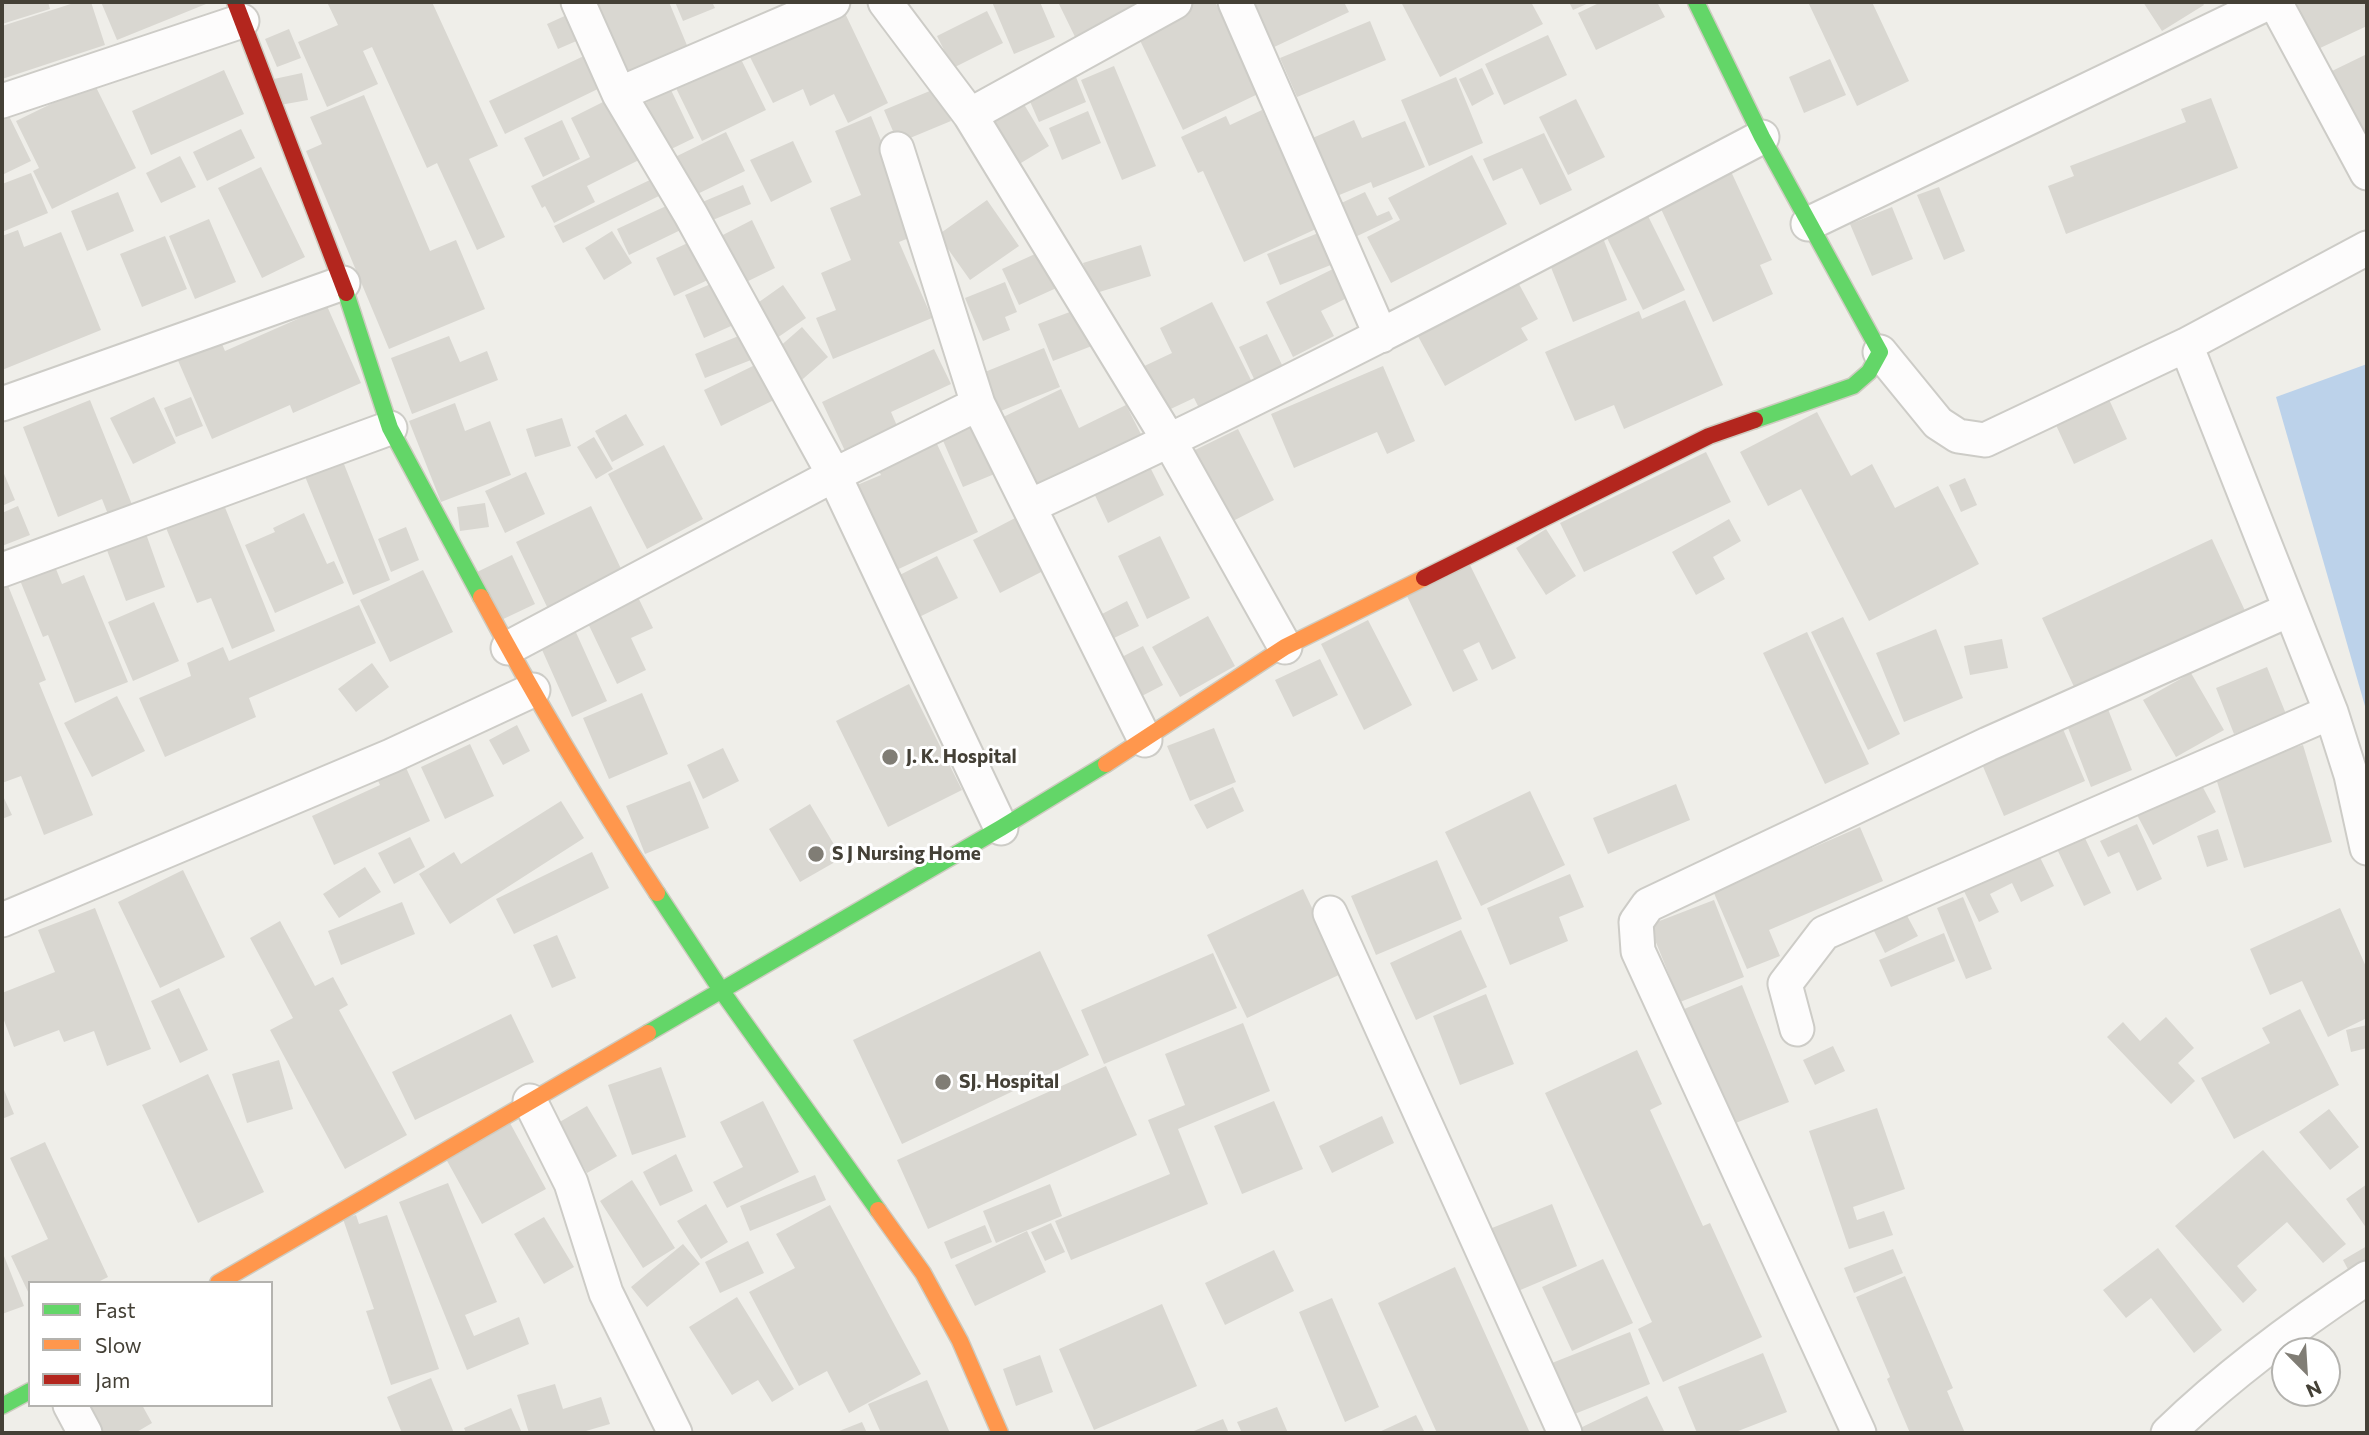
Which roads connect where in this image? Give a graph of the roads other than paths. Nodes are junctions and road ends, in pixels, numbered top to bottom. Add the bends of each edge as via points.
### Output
1 (578, 2) edge
2 (833, 2) edge
3 (885, 2) edge
4 (1175, 2) edge
5 (1235, 2) edge
6 (1696, 2) edge
7 (2270, 2) edge
8 (2276, 2) edge
9 (238, 12) edge
10 (620, 94) junction
11 (2, 102) edge
12 (970, 115) junction
13 (1762, 138) junction
14 (897, 149) dead end
15 (2367, 173) edge
16 (1808, 224) junction
17 (2367, 248) edge
18 (343, 283) junction
19 (1381, 336) junction
20 (2186, 345) junction
21 (1880, 352) junction
22 (2, 404) edge
23 (978, 404) junction
24 (390, 428) junction
25 (1170, 442) junction
26 (834, 475) junction
27 (1030, 506) junction
28 (2, 570) edge
29 (2289, 610) junction
30 (1285, 647) junction
31 (508, 648) junction
32 (534, 690) junction
33 (2331, 712) junction
34 (1146, 740) junction
35 (2359, 773) edge
36 (1001, 828) junction
37 (2367, 848) edge
38 (1330, 913) dead end
39 (2, 920) edge
40 (721, 990) junction
41 (1797, 1029) dead end
42 (530, 1101) junction
43 (2367, 1278) edge
44 (221, 1281) edge
45 (28, 1392) edge
46 (2, 1406) edge
47 (71, 1407) edge
48 (85, 1433) edge
49 (675, 1433) edge
50 (1000, 1433) edge
51 (1565, 1433) edge
52 (1859, 1433) edge
53 (2168, 1433) edge

1 - 10 street
2 - 10 street
3 - 12 street
4 - 12 street
5 - 19 street
6 - 13 street
7 - 16 street
8 - 15 street
9 - 11 street
9 - 18 street
10 - 26 street
12 - 25 street
13 - 16 street
13 - 19 street
14 - 23 street
16 - 21 street
17 - 20 street
18 - 22 street
18 - 24 street
19 - 25 street
20 - 21 street via 1985,440 1958,436 1938,423
20 - 29 street
21 - 30 street via 1869,372 1853,386 1709,436
23 - 26 street
23 - 27 street
24 - 28 street
24 - 31 street
25 - 27 street
25 - 30 street
26 - 31 street
26 - 36 street
27 - 34 street
29 - 33 street
29 - 52 street via 1988,744 1648,905 1636,922 1638,951
30 - 34 street
31 - 32 street
32 - 39 street via 391,756
32 - 40 street via 617,830
33 - 35 street
33 - 41 street via 1824,933 1786,984
34 - 36 street
35 - 37 street
36 - 40 street
38 - 51 street
40 - 42 street
40 - 50 street via 923,1273 960,1341
42 - 44 street
42 - 49 street via 571,1183 606,1293
43 - 53 street via 2205,1398
45 - 46 street
47 - 48 street

